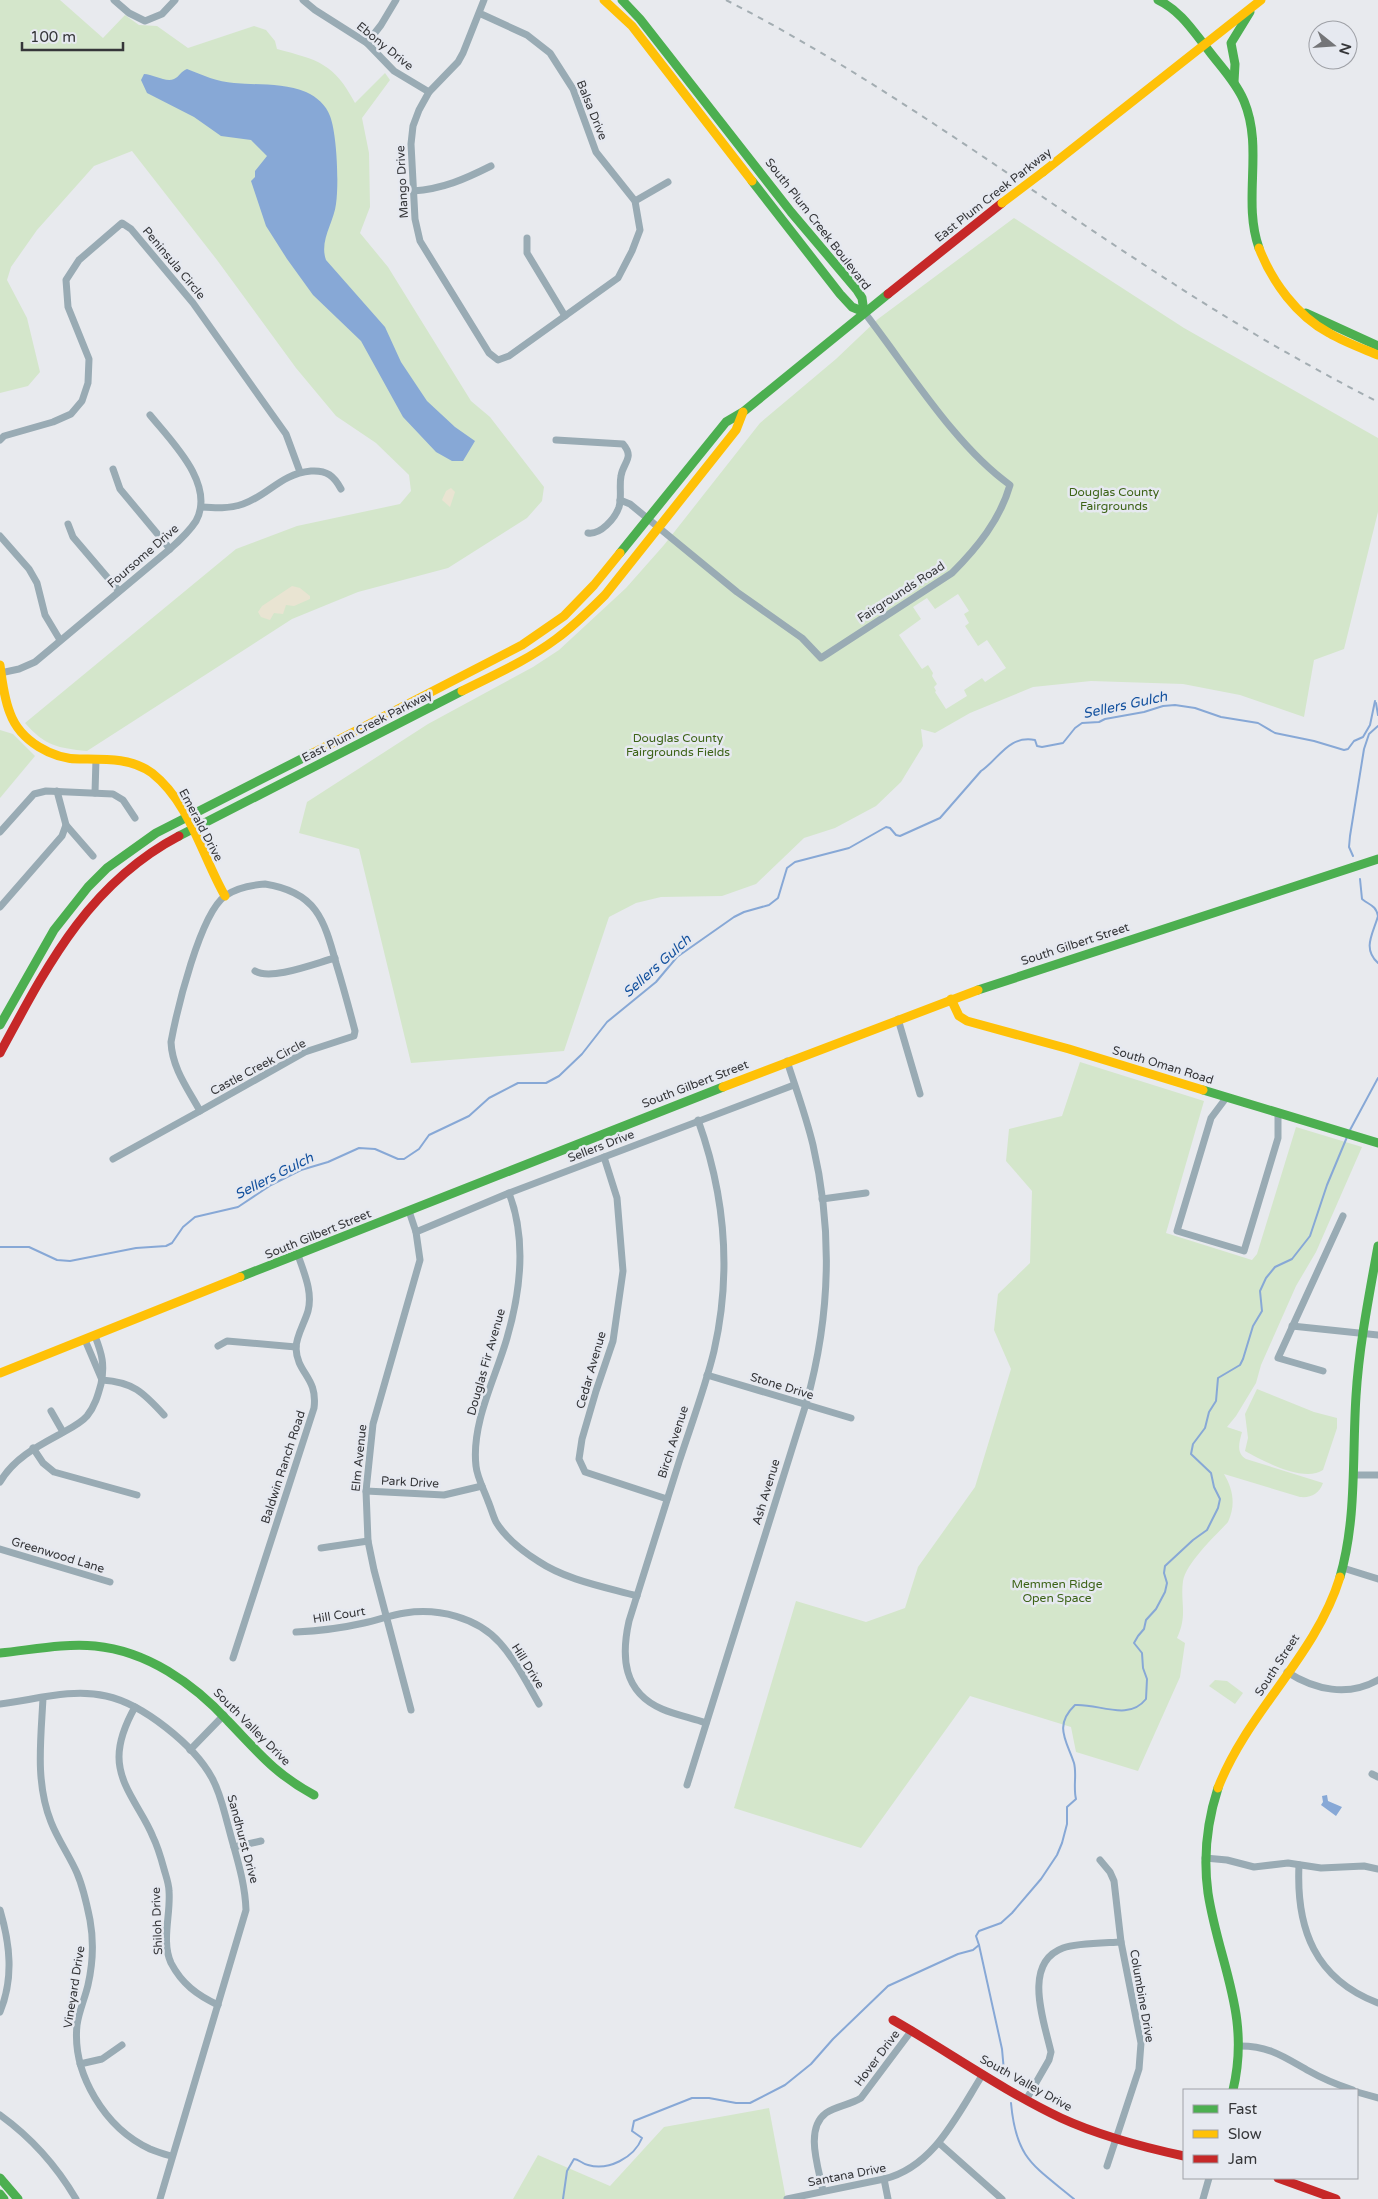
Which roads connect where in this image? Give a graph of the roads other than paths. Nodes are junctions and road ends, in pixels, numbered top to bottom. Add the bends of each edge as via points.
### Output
1 (114, 0) edge
2 (175, 0) edge
3 (303, 0) edge
4 (396, 0) edge
5 (484, 0) edge
6 (604, 0) edge
7 (622, 0) edge
8 (1158, 0) edge
9 (1257, 3) edge
10 (479, 13) junction
11 (367, 43) junction
12 (1204, 45) junction
13 (1234, 82) junction
14 (429, 92) junction
15 (491, 166) dead end
16 (668, 182) dead end
17 (413, 191) junction
18 (635, 201) junction
19 (527, 238) dead end
20 (864, 312) junction
21 (1304, 312) junction
22 (565, 316) junction
23 (1378, 346) edge
24 (1378, 355) edge
25 (498, 360) joint
26 (744, 412) junction
27 (150, 415) dead end
28 (0, 440) edge
29 (556, 440) dead end
30 (113, 469) dead end
31 (300, 472) junction
32 (341, 489) dead end
33 (620, 500) junction
34 (201, 507) junction
35 (648, 518) junction
36 (68, 524) dead end
37 (659, 527) junction
38 (588, 533) dead end
39 (0, 536) edge
40 (170, 549) junction
41 (119, 591) junction
42 (60, 640) junction
43 (0, 670) edge
44 (96, 759) junction
45 (57, 791) junction
46 (95, 793) junction
47 (135, 818) dead end
48 (185, 818) junction
49 (66, 825) junction
50 (191, 829) junction
51 (0, 832) edge
52 (93, 856) dead end
53 (1374, 861) edge
54 (225, 896) junction
55 (0, 907) edge
56 (335, 958) junction
57 (255, 971) dead end
58 (951, 1000) junction
59 (898, 1019) junction
60 (0, 1025) edge
61 (0, 1053) edge
62 (787, 1061) junction
63 (794, 1085) junction
64 (920, 1094) dead end
65 (1226, 1098) junction
66 (200, 1110) junction
67 (1278, 1113) junction
68 (698, 1120) junction
69 (1378, 1143) edge
70 (604, 1157) junction
71 (113, 1159) dead end
72 (510, 1193) junction
73 (866, 1193) dead end
74 (822, 1198) junction
75 (409, 1211) junction
76 (1343, 1216) dead end
77 (416, 1232) junction
78 (1378, 1246) edge
79 (298, 1255) junction
80 (1292, 1326) junction
81 (1363, 1333) junction
82 (1378, 1335) edge
83 (95, 1336) junction
84 (85, 1340) junction
85 (218, 1346) dead end
86 (296, 1347) junction
87 (31, 1362) junction
88 (1323, 1371) dead end
89 (0, 1374) edge
90 (707, 1375) junction
91 (0, 1380) edge
92 (102, 1380) junction
93 (806, 1404) junction
94 (51, 1411) dead end
95 (164, 1414) dead end
96 (851, 1418) dead end
97 (63, 1432) junction
98 (33, 1448) junction
99 (1355, 1475) junction
100 (1378, 1475) edge
101 (0, 1482) edge
102 (482, 1486) junction
103 (366, 1491) junction
104 (137, 1496) dead end
105 (667, 1499) junction
106 (368, 1541) junction
107 (321, 1548) dead end
108 (0, 1549) edge
109 (1343, 1568) junction
110 (1378, 1579) edge
111 (110, 1582) dead end
112 (637, 1596) junction
113 (386, 1618) junction
114 (296, 1632) dead end
115 (0, 1653) edge
116 (233, 1658) dead end
117 (1288, 1672) junction
118 (1378, 1680) edge
119 (43, 1698) junction
120 (0, 1704) edge
121 (539, 1704) dead end
122 (135, 1707) junction
123 (411, 1710) dead end
124 (224, 1715) junction
125 (706, 1723) junction
126 (190, 1750) junction
127 (687, 1785) dead end
128 (314, 1795) dead end
129 (261, 1841) dead end
130 (234, 1847) junction
131 (1206, 1858) junction
132 (1100, 1860) dead end
133 (1299, 1865) junction
134 (1378, 1869) edge
135 (0, 1910) edge
136 (1121, 1942) junction
137 (218, 2004) junction
138 (1378, 2004) edge
139 (0, 2012) edge
140 (893, 2020) dead end
141 (912, 2030) junction
142 (122, 2046) dead end
143 (1240, 2046) junction
144 (80, 2064) junction
145 (983, 2074) junction
146 (1331, 2082) junction
147 (1233, 2089) edge
148 (1328, 2089) edge
149 (1350, 2089) edge
150 (1358, 2092) edge
151 (1378, 2098) edge
152 (1026, 2100) junction
153 (0, 2115) edge
154 (1117, 2140) junction
155 (939, 2143) junction
156 (171, 2156) junction
157 (1183, 2156) edge
158 (1107, 2166) dead end
159 (0, 2178) edge
160 (884, 2179) junction
161 (1209, 2179) edge
162 (1281, 2179) edge
163 (823, 2191) junction
164 (0, 2194) edge
165 (4, 2199) edge
166 (18, 2199) edge
167 (76, 2199) edge
168 (160, 2199) edge
169 (786, 2199) edge
170 (888, 2199) edge
171 (1002, 2199) edge
172 (1203, 2199) edge
173 (1336, 2199) edge

1 - 2 street via 129,14 145,21 162,14
3 - 11 street, Ebony Drive
4 - 11 street
5 - 10 street, Mango Drive
6 - 20 street, South Plum Creek Boulevard via 632,26 840,294 852,307
7 - 20 street, South Plum Creek Boulevard via 853,285 862,298
8 - 12 street via 1181,14
9 - 12 street, East Plum Creek Parkway
9 - 13 street via 1231,43
10 - 14 street, Mango Drive via 458,62
10 - 18 street, Balsa Drive via 528,35 550,53 573,90 596,152
11 - 14 street, Ebony Drive via 394,71
12 - 13 street
12 - 20 street, East Plum Creek Parkway, bridge
13 - 21 street via 1244,100 1252,130 1255,157 1251,209 1262,256 1282,291
14 - 17 street, Mango Drive via 413,126
15 - 17 street via 438,189
16 - 18 street
17 - 25 street, Mango Drive via 420,241 489,353
18 - 22 street, Balsa Drive via 640,230 618,278
19 - 22 street via 527,254
20 - 26 street, East Plum Creek Parkway
20 - 37 street, Fairgrounds Road via 958,435 986,466 1010,485 997,518 966,559 952,573 821,658 802,638 737,592
21 - 23 street
21 - 24 street via 1327,332
22 - 25 street, Balsa Drive via 509,356
26 - 35 street, East Plum Creek Parkway via 726,422
26 - 37 street, East Plum Creek Parkway via 736,430
27 - 34 street via 190,466 198,481
28 - 31 street, Peninsula Circle via 71,414 82,400 88,383 89,359 68,307 66,280 80,260 122,223 132,229 198,310 286,434
29 - 33 street via 623,444 629,455 621,475
30 - 40 street via 120,489
31 - 32 street via 322,471 335,478
31 - 34 street via 244,504 224,508
33 - 35 street, Fairgrounds Road
33 - 38 street via 619,509 603,530
34 - 40 street, Foursome Drive via 187,533
35 - 37 street, Fairgrounds Road
35 - 48 street, East Plum Creek Parkway via 583,597 536,637
36 - 41 street via 73,537
37 - 50 street, East Plum Creek Parkway via 593,607 543,648
39 - 42 street via 33,576 45,615
40 - 41 street, Foursome Drive
41 - 42 street, Foursome Drive
42 - 43 street, Foursome Drive via 28,666
43 - 44 street, Emerald Drive via 7,708 14,724 31,741 48,752 67,758
44 - 46 street
44 - 48 street, Emerald Drive via 131,761 151,772 172,794
45 - 46 street
45 - 49 street
45 - 51 street via 34,794
46 - 47 street via 113,794 123,800
48 - 50 street, Emerald Drive
48 - 60 street, East Plum Creek Parkway via 127,851 82,892 52,933
49 - 52 street
49 - 55 street via 62,836
50 - 54 street, Emerald Drive
50 - 61 street, East Plum Creek Parkway via 135,862 83,911 58,948
53 - 58 street, South Gilbert Street
54 - 56 street, Castle Creek Circle via 265,884 303,897 325,924
54 - 66 street, Castle Creek Circle via 211,911 201,932 171,1042 177,1069
56 - 57 street via 276,974 265,975
56 - 66 street, Castle Creek Circle via 354,1036 305,1052
58 - 59 street, South Gilbert Street
58 - 65 street, South Oman Road via 959,1016 967,1022 1077,1051
59 - 62 street, South Gilbert Street
59 - 64 street
62 - 63 street, Ash Avenue
62 - 75 street, South Gilbert Street
63 - 68 street, Sellers Drive
63 - 74 street, Ash Avenue via 813,1144
65 - 67 street, South Oman Road
65 - 67 street via 1211,1118 1177,1231 1244,1251 1278,1138
66 - 71 street
67 - 69 street, South Oman Road
68 - 70 street, Sellers Drive
68 - 90 street, Birch Avenue via 711,1157 724,1233 720,1319
70 - 72 street, Sellers Drive
70 - 105 street, Cedar Avenue via 617,1198 623,1271 613,1340 579,1459 585,1472
72 - 77 street, Sellers Drive
72 - 102 street, Douglas Fir Avenue via 516,1212 521,1258 507,1338 480,1422 476,1466
73 - 74 street
74 - 93 street, Ash Avenue via 827,1243 824,1319
75 - 77 street, Elm Avenue
75 - 79 street, South Gilbert Street
76 - 80 street
77 - 103 street, Elm Avenue via 420,1260 373,1424
78 - 81 street, South Street
79 - 83 street, South Gilbert Street
79 - 86 street via 310,1294
80 - 81 street
80 - 88 street via 1278,1358
81 - 82 street
81 - 99 street, South Street via 1356,1396
83 - 84 street, South Gilbert Street
83 - 92 street via 104,1360
84 - 87 street, South Gilbert Street
84 - 92 street
85 - 86 street via 228,1341
86 - 116 street, Baldwin Ranch Road via 300,1365 316,1395 314,1408
87 - 89 street, South Gilbert Street
87 - 91 street, South Gilbert Street
90 - 93 street, Stone Drive
90 - 105 street, Birch Avenue
92 - 95 street via 130,1385
92 - 97 street via 87,1416
93 - 96 street, Stone Drive
93 - 125 street, Ash Avenue
94 - 97 street
97 - 98 street
98 - 101 street
98 - 104 street via 54,1472
99 - 100 street
99 - 109 street, South Street via 1352,1522
102 - 103 street, Park Drive via 444,1495
102 - 112 street, Douglas Fir Avenue via 496,1522 538,1562 565,1574
103 - 106 street, Elm Avenue
105 - 112 street, Birch Avenue
106 - 107 street
106 - 113 street, Elm Avenue
108 - 111 street, Greenwood Lane
109 - 110 street
109 - 117 street, South Street via 1324,1614
112 - 125 street, Birch Avenue via 624,1655 633,1683 651,1704
113 - 114 street, Hill Court
113 - 121 street, Hill Drive via 404,1613 434,1612 466,1620 484,1629 510,1656
113 - 123 street, Elm Avenue
115 - 124 street, South Valley Drive via 83,1646 128,1652 176,1676
117 - 118 street via 1314,1686 1335,1690 1355,1688
117 - 131 street, South Street via 1223,1776 1209,1816
119 - 120 street, Sandhurst Drive
119 - 122 street, Sandhurst Drive via 93,1694
119 - 144 street, Vineyard Drive via 39,1764 42,1794 51,1822 77,1874 93,1943 88,1986 77,2024
122 - 126 street, Sandhurst Drive
122 - 137 street, Shiloh Drive via 121,1738 119,1758 123,1778 153,1836 170,1891 167,1942 170,1960 190,1989
124 - 126 street
124 - 128 street, South Valley Drive via 266,1762
125 - 127 street, Ash Avenue
126 - 130 street, Sandhurst Drive via 202,1763 219,1794
129 - 130 street
130 - 137 street, Sandhurst Drive via 244,1879 246,1910
131 - 133 street via 1254,1867 1284,1863
131 - 143 street, South Street via 1209,1898 1236,2012
132 - 136 street, Columbine Drive via 1114,1881
133 - 134 street
133 - 138 street via 1302,1921 1322,1962 1342,1985
135 - 139 street via 8,1937 9,1979
136 - 152 street via 1064,1948 1045,1963 1039,1975 1038,1990 1051,2052
136 - 154 street, Columbine Drive via 1141,2043 1139,2069
137 - 156 street, Sandhurst Drive
140 - 141 street, South Valley Drive
141 - 145 street, South Valley Drive
141 - 163 street, Hover Drive via 861,2098 818,2119 814,2141
142 - 144 street via 102,2058
143 - 146 street via 1280,2053
143 - 147 street, South Street
144 - 156 street, Vineyard Drive via 87,2084 121,2128 150,2149
145 - 152 street, South Valley Drive
145 - 155 street, Santana Drive
146 - 148 street
146 - 149 street
150 - 151 street
152 - 154 street, South Valley Drive via 1062,2119
153 - 167 street via 41,2150
154 - 157 street, South Valley Drive
154 - 158 street, Columbine Drive
155 - 160 street, Santana Drive via 913,2168
155 - 171 street
156 - 168 street, Sandhurst Drive
159 - 166 street
160 - 163 street, Santana Drive
160 - 170 street
161 - 172 street
162 - 173 street
163 - 169 street, Santana Drive
164 - 165 street

